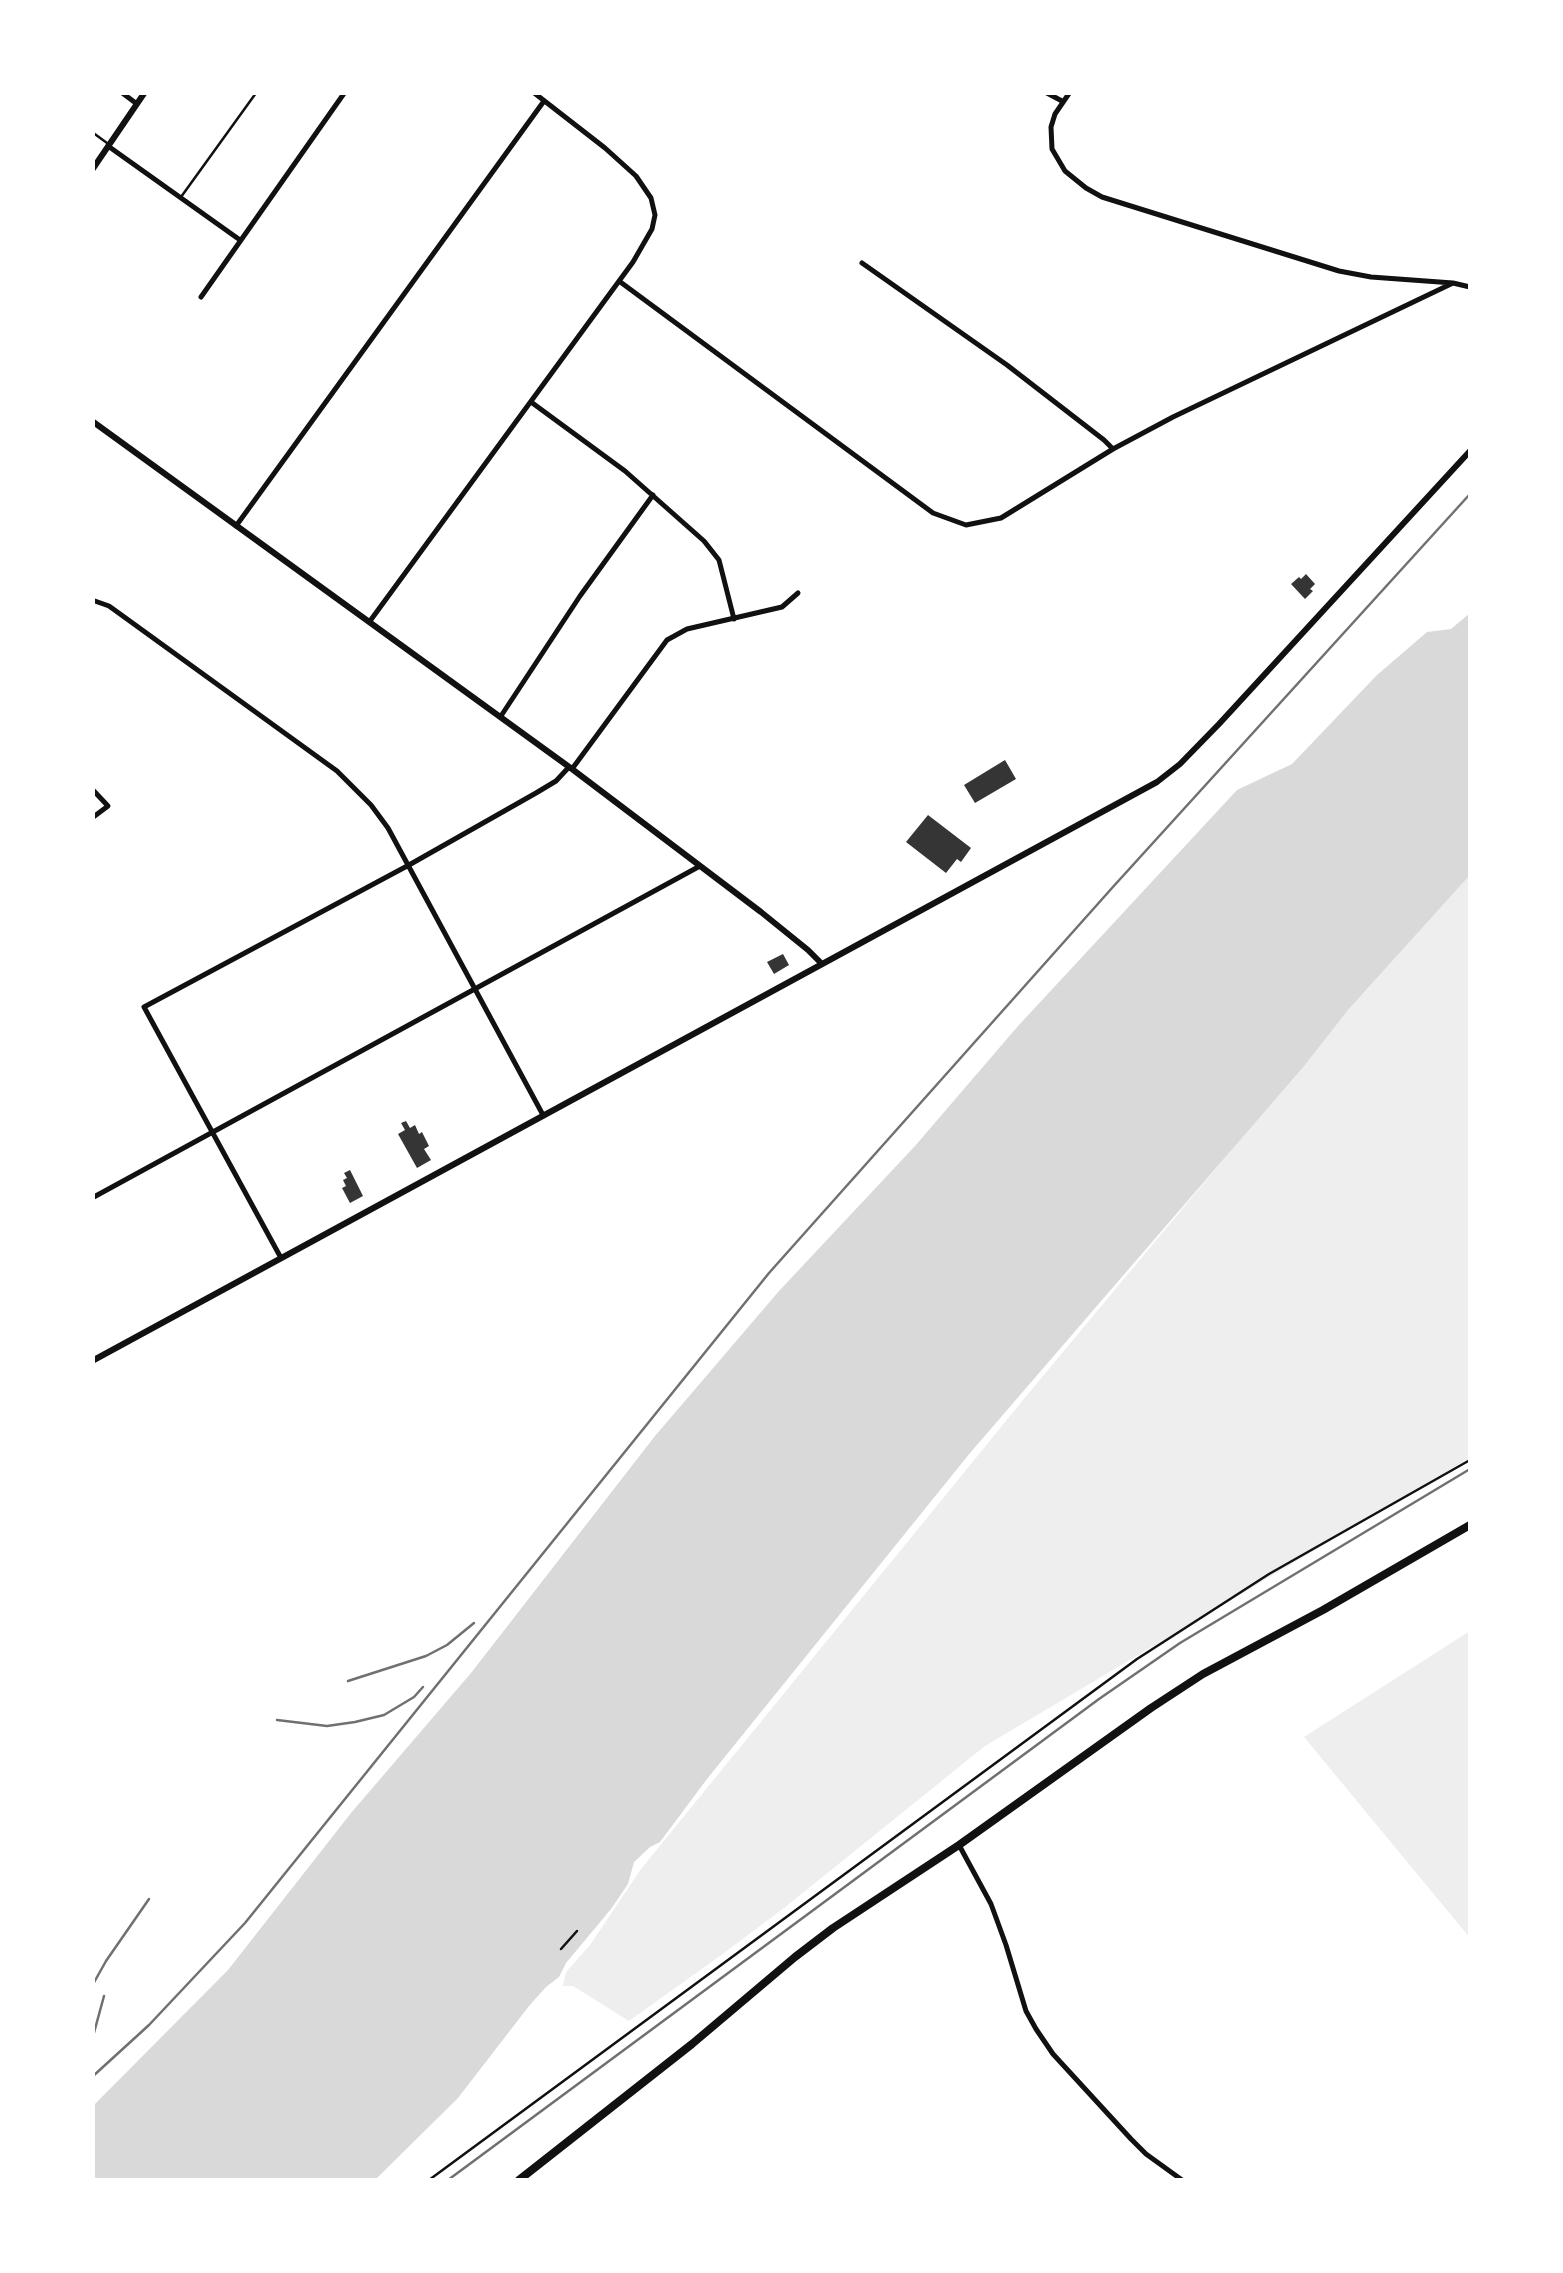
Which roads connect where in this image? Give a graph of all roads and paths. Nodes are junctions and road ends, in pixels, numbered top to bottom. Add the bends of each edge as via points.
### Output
1 (121, 92) edge
2 (144, 92) edge
3 (345, 92) edge
4 (533, 92) edge
5 (1045, 92) edge
6 (1070, 92) edge
7 (256, 93) edge
8 (544, 101) junction
9 (1062, 101) junction
10 (137, 104) junction
11 (92, 132) edge
12 (109, 145) junction
13 (92, 170) edge
14 (180, 198) junction
15 (240, 240) junction
16 (862, 264) dead end
17 (618, 281) junction
18 (1453, 283) junction
19 (1470, 288) edge
20 (201, 297) dead end
21 (530, 401) junction
22 (92, 421) edge
23 (1112, 450) junction
24 (1470, 450) edge
25 (654, 495) junction
26 (236, 526) junction
27 (798, 593) dead end
28 (92, 600) edge
29 (734, 619) junction
30 (370, 621) junction
31 (501, 716) junction
32 (570, 768) junction
33 (92, 789) edge
34 (92, 818) edge
35 (409, 864) junction
36 (702, 866) junction
37 (822, 964) junction
38 (476, 988) junction
39 (544, 1115) junction
40 (211, 1132) junction
41 (92, 1198) edge
42 (281, 1258) junction
43 (92, 1360) edge
44 (1470, 1460) edge
45 (1470, 1526) edge
46 (959, 1845) junction
47 (578, 1931) dead end
48 (561, 1949) dead end
49 (429, 2180) edge
50 (519, 2180) edge
51 (1182, 2180) edge

1 - 10 street
2 - 10 street
3 - 15 street
4 - 8 street
5 - 9 street
6 - 9 street
7 - 14 lane
8 - 17 street via 636,176 651,198 652,230
8 - 26 street
9 - 18 street via 1051,128 1056,160 1102,197 1339,270
10 - 12 street
11 - 12 lane
12 - 13 street
12 - 14 street
14 - 15 street
15 - 20 street
16 - 23 street via 1007,365
17 - 21 street
17 - 23 street via 953,522 973,526 1001,518
18 - 19 street
18 - 23 street
21 - 25 street
21 - 30 street
22 - 26 street
24 - 37 street via 1180,764
25 - 29 street via 716,554
25 - 31 street
26 - 30 street
27 - 29 street via 782,607
28 - 35 street via 127,618 337,771 371,805
29 - 32 street via 667,640
30 - 31 street
31 - 32 street
32 - 35 street
32 - 36 street
33 - 34 street via 108,806
35 - 38 street
35 - 40 street via 144,1008
36 - 37 street
36 - 38 street
37 - 39 street
38 - 39 street
38 - 40 street
39 - 42 street
40 - 41 street
40 - 42 street
42 - 43 street
44 - 49 path via 1269,1574 1137,1659
45 - 46 main road via 1183,1686
46 - 50 main road via 833,1928
46 - 51 street via 991,1904 1026,2011 1052,2054 1146,2154
47 - 48 path

